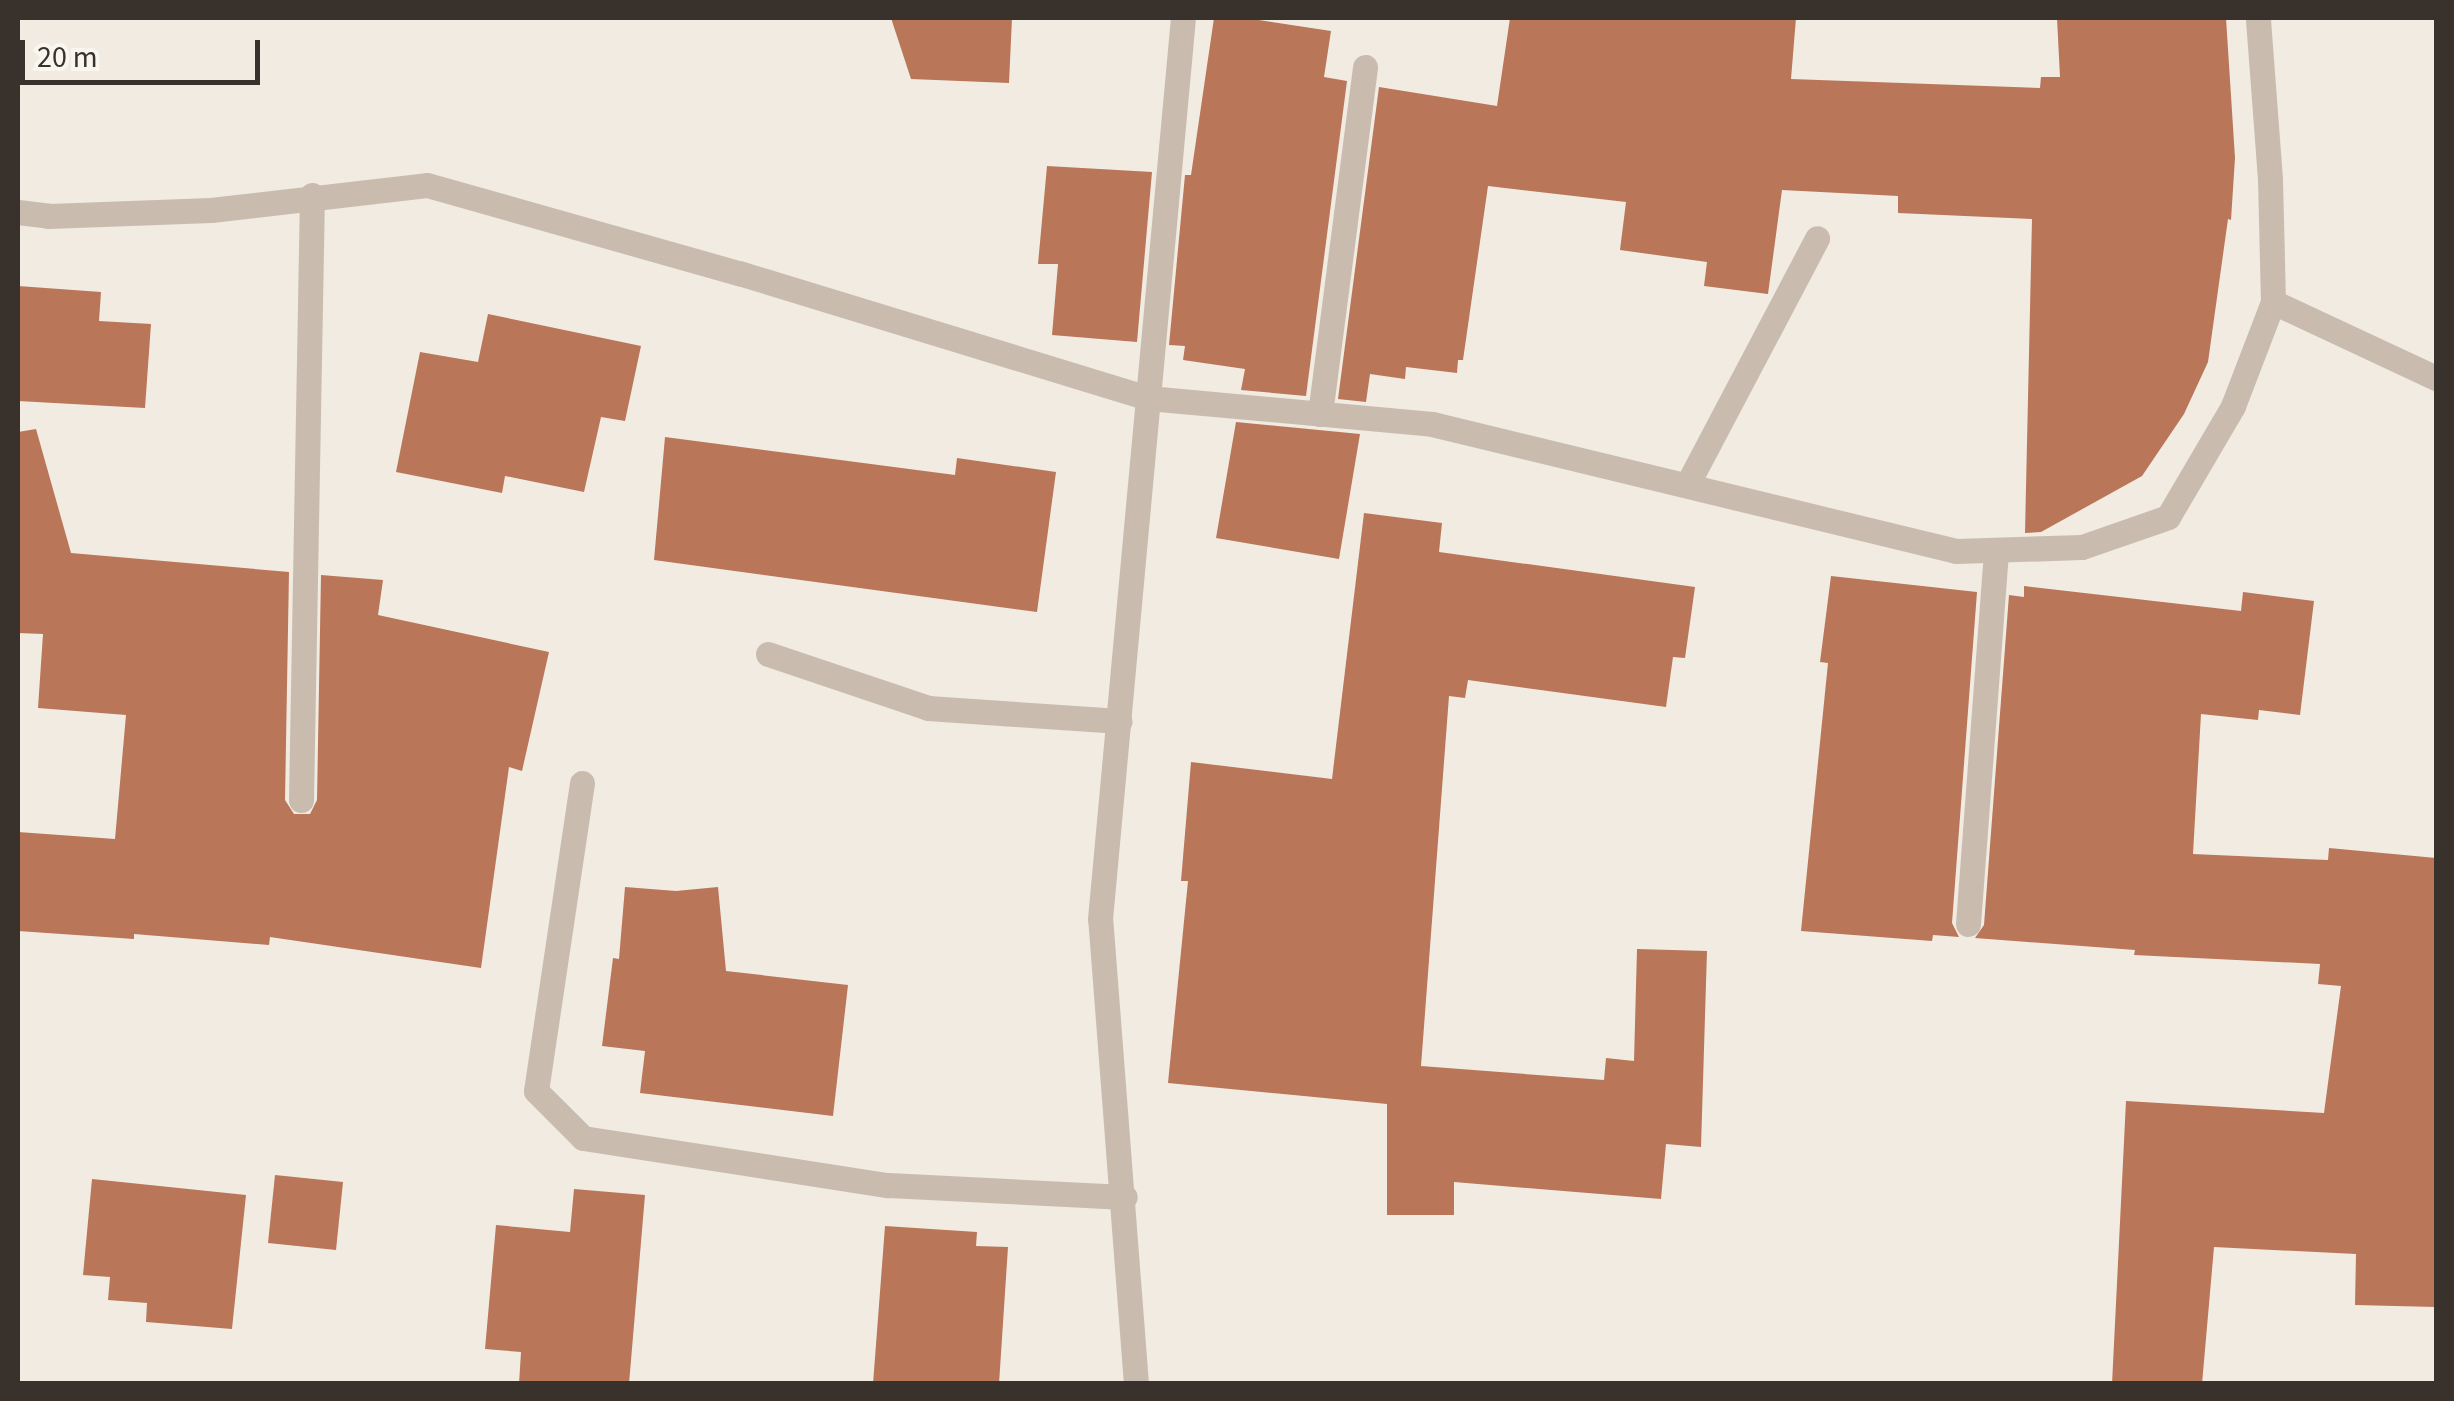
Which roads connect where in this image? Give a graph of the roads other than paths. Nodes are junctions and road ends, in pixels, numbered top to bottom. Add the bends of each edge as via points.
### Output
1 (1183, 18) edge
2 (2258, 18) edge
3 (1365, 68) dead end
4 (312, 195) junction
5 (18, 212) edge
6 (1818, 238) dead end
7 (2273, 302) junction
8 (2436, 378) edge
9 (1148, 398) junction
10 (1320, 414) junction
11 (1687, 486) junction
12 (1996, 551) junction
13 (768, 654) dead end
14 (1120, 721) junction
15 (582, 783) dead end
16 (301, 800) dead end
17 (1968, 924) dead end
18 (1124, 1197) junction
19 (1136, 1384) edge

1 - 9 street
2 - 7 street
3 - 10 street
4 - 5 street via 211,210
4 - 9 street via 427,185
4 - 16 street
6 - 11 street
7 - 8 street
7 - 12 street via 2233,406 2168,517 2082,547
9 - 10 street
9 - 14 street
10 - 11 street via 1432,424
11 - 12 street via 1956,550
12 - 17 street
13 - 14 street via 928,708
14 - 18 street via 1100,919
15 - 18 street via 536,1091 583,1138 888,1184
18 - 19 street

